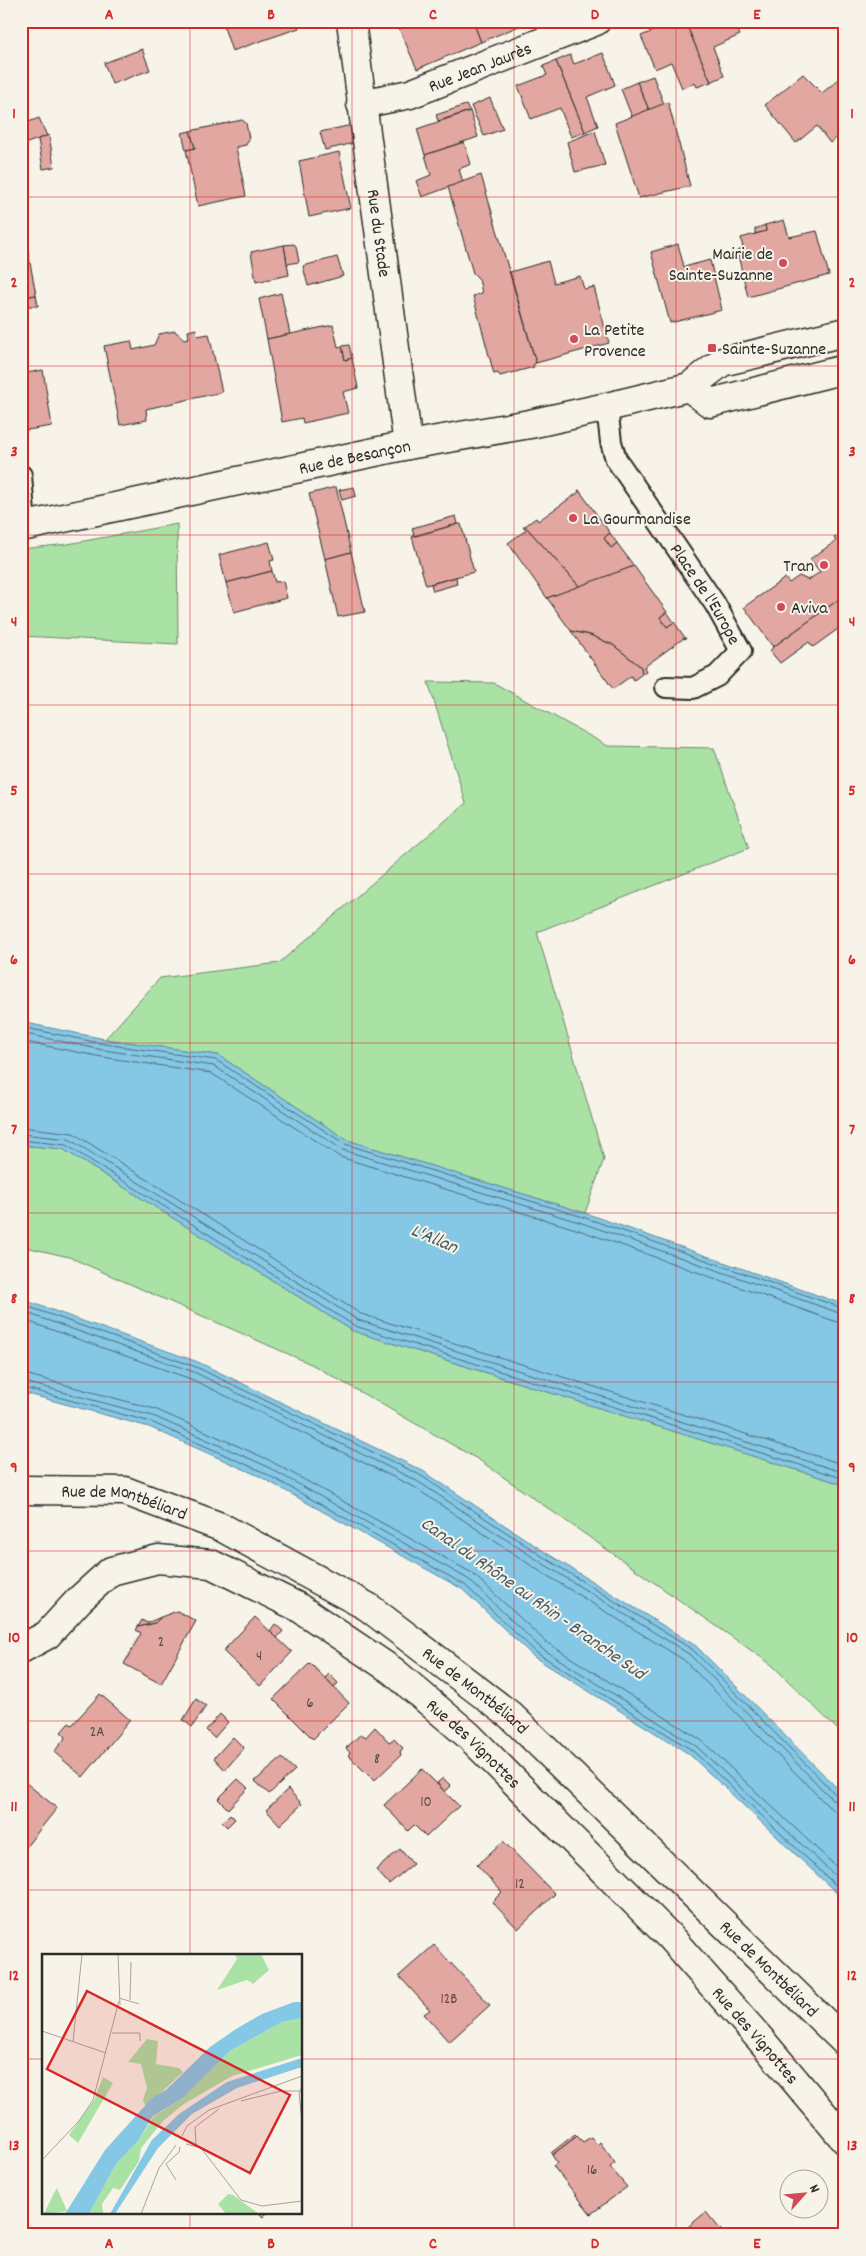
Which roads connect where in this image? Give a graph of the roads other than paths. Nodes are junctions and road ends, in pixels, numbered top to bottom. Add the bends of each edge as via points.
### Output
1 (351, 21) edge
2 (596, 21) edge
3 (361, 104) junction
4 (845, 332) edge
5 (845, 369) edge
6 (689, 387) junction
7 (607, 407) junction
8 (408, 445) junction
9 (21, 475) edge
10 (23, 527) edge
11 (666, 688) dead end
12 (21, 1490) edge
13 (21, 1649) edge
14 (845, 2042) edge
15 (845, 2140) edge

1 - 3 main road, Rue du Stade
2 - 3 main road, Rue Jean Jaurès via 410,94
3 - 8 main road, Rue du Stade
4 - 6 main road, Rue de Besançon via 722,362
5 - 6 main road via 710,403
6 - 7 main road, Rue de Besançon
7 - 8 main road, Rue de Besançon
7 - 11 lane, Place de l'Europe via 616,459 715,604 741,652 717,676 693,688
8 - 10 main road, Rue de Besançon
9 - 10 lane
12 - 14 main road, Rue de Montbéliard via 125,1491 221,1527 368,1606 510,1715
13 - 15 main road, Rue des Vignottes via 47,1636 111,1571 158,1559 211,1564 298,1607 393,1671 468,1735 664,1931

